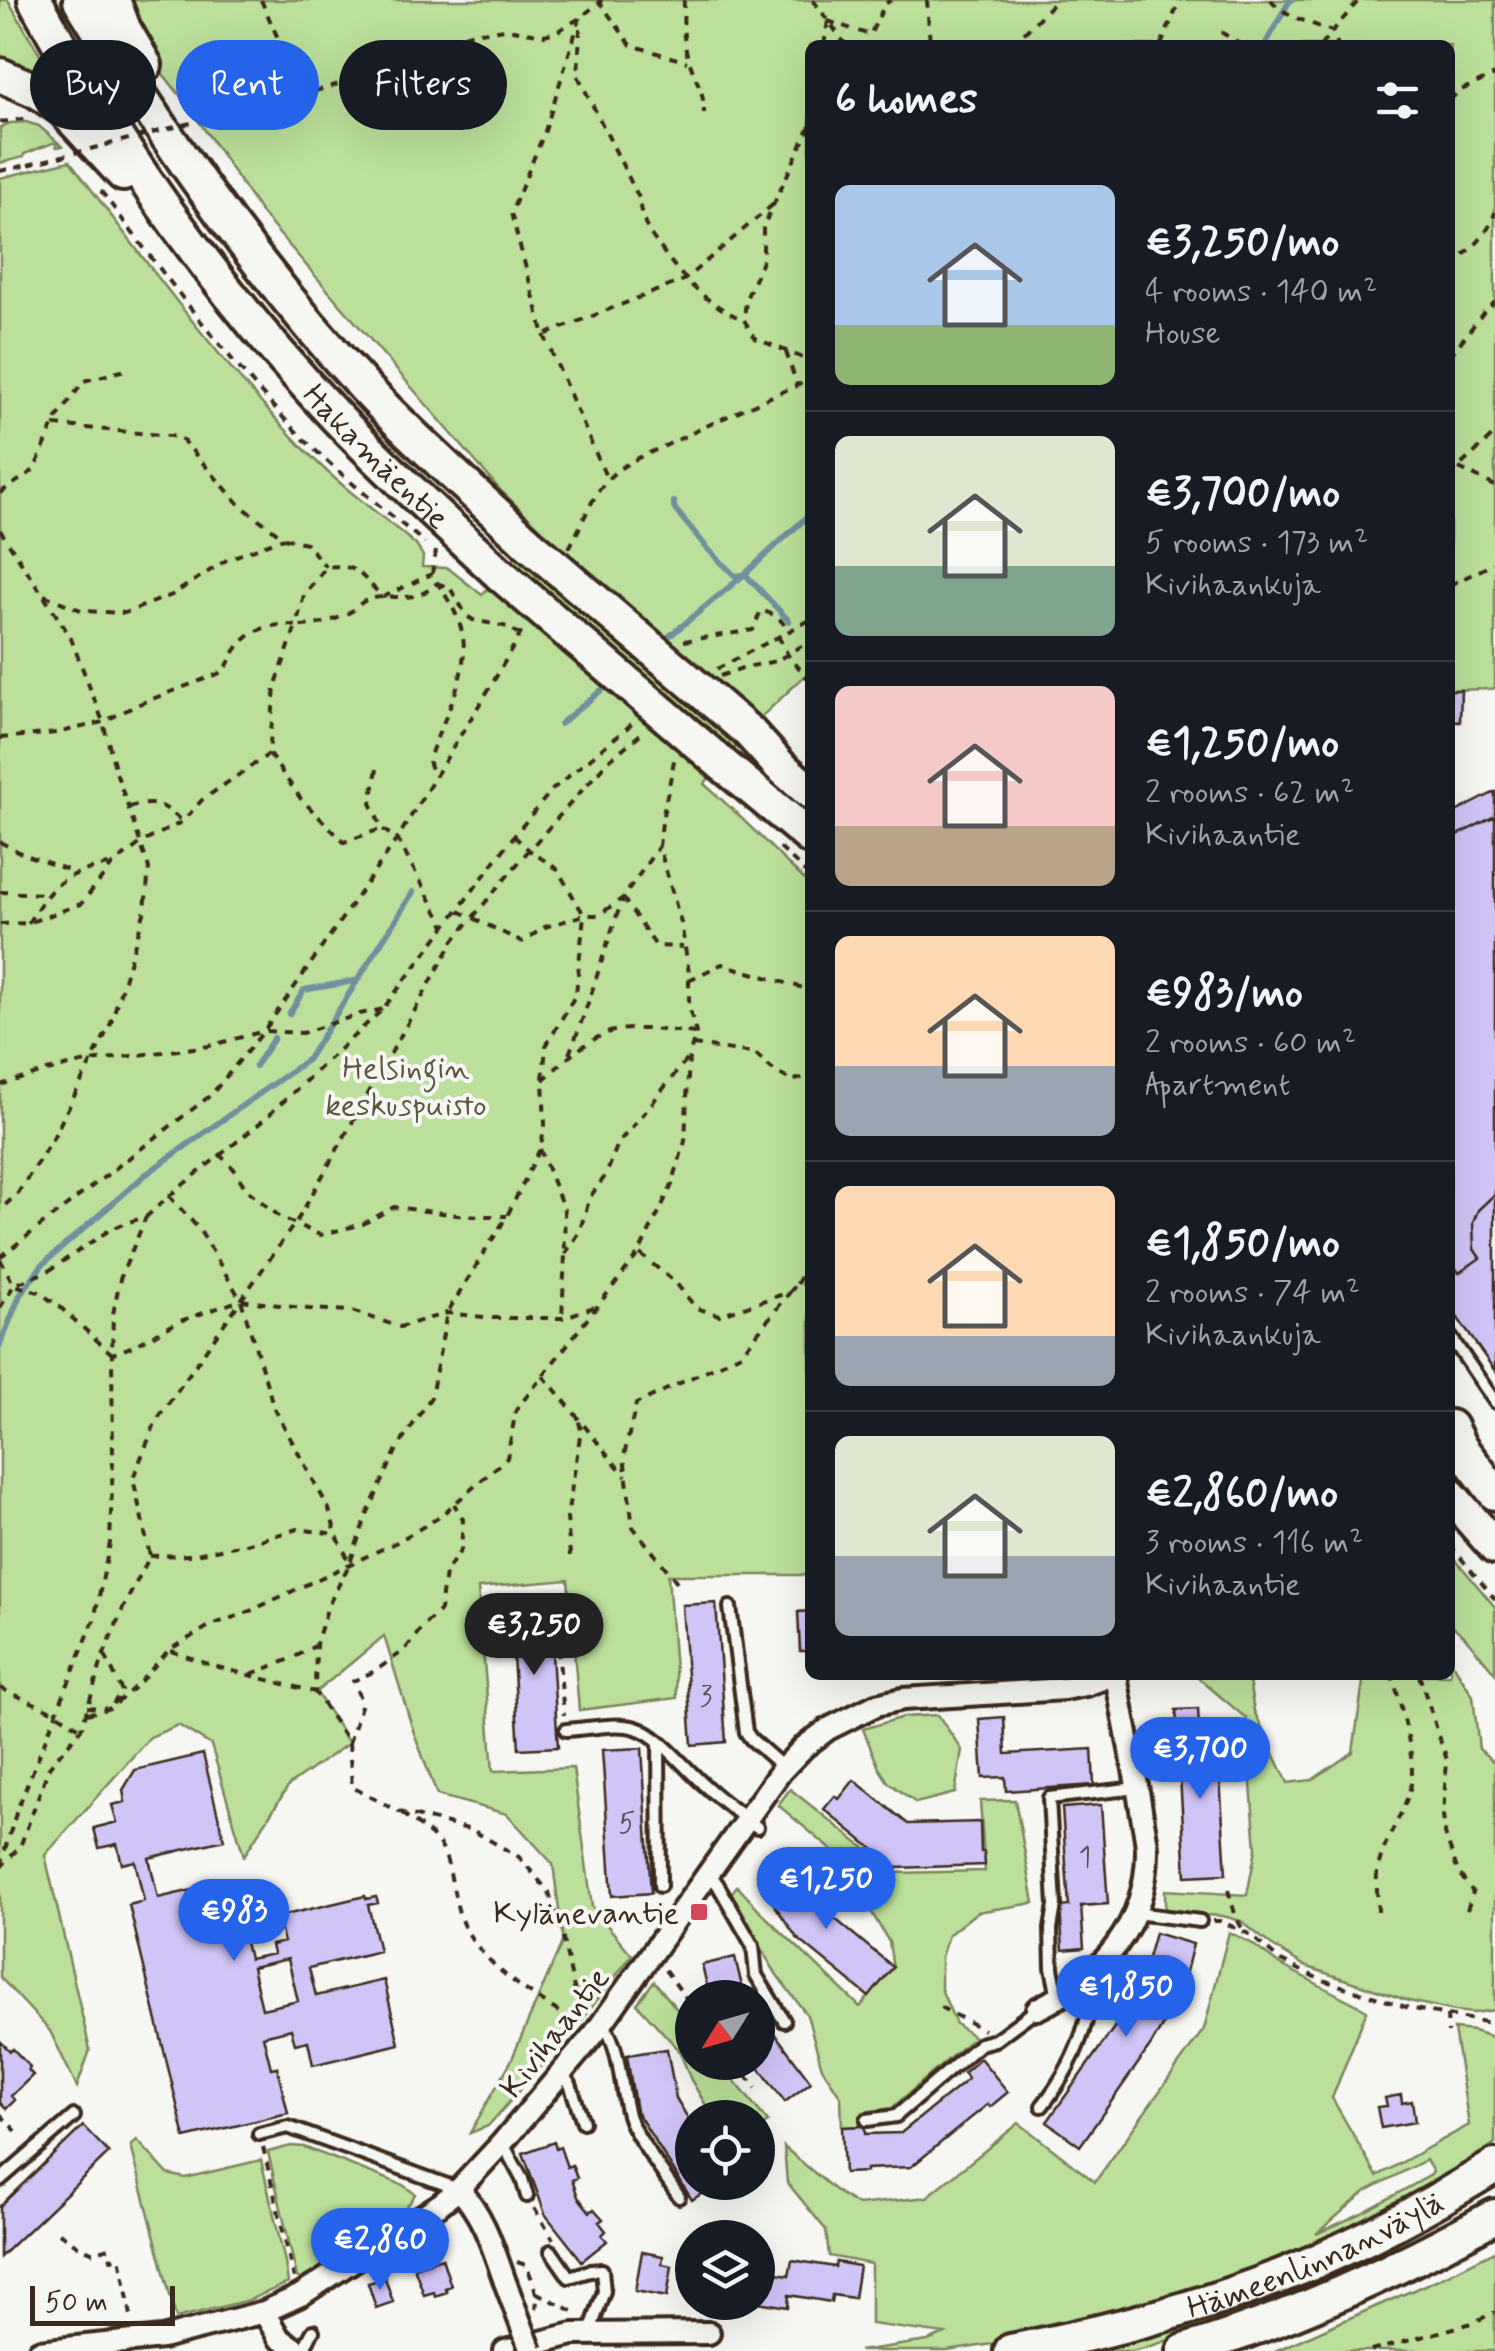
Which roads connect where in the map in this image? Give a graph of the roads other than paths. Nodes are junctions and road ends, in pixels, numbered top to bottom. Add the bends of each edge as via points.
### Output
1 (35, 0) edge
2 (80, 0) edge
3 (113, 0) edge
4 (0, 75) edge
5 (181, 158) junction
6 (152, 192) junction
7 (749, 732) junction
8 (805, 767) edge
9 (805, 788) edge
10 (805, 834) edge
11 (1455, 1343) edge
12 (1495, 1402) edge
13 (1455, 1436) edge
14 (1495, 1493) edge
15 (1455, 1501) edge
16 (1495, 1548) edge
17 (730, 1607) dead end
18 (1100, 1680) edge
19 (1115, 1680) edge
20 (566, 1730) road end
21 (659, 1743) junction
22 (784, 1768) junction
23 (1138, 1788) junction
24 (752, 1824) junction
25 (710, 1874) junction
26 (660, 1886) dead end
27 (1134, 1913) junction
28 (1200, 1921) road end
29 (1079, 1984) junction
30 (1058, 1998) junction
31 (1037, 2009) joint
32 (784, 2021) dead end
33 (603, 2022) junction
34 (562, 2075) junction
35 (1042, 2106) dead end
36 (74, 2116) dead end
37 (867, 2120) dead end
38 (584, 2122) dead end
39 (259, 2134) dead end
40 (502, 2143) junction
41 (1495, 2166) edge
42 (0, 2180) edge
43 (459, 2190) junction
44 (675, 2191) edge
45 (527, 2196) road end
46 (1495, 2216) edge
47 (551, 2251) road end
48 (264, 2312) junction
49 (313, 2331) dead end
50 (590, 2332) junction
51 (710, 2333) dead end
52 (39, 2351) edge
53 (300, 2351) edge
54 (505, 2351) edge
55 (532, 2351) edge
56 (1011, 2351) edge
57 (1184, 2351) edge

1 - 6 main road, Hakamäentie
2 - 5 main road, Hakamäentie
3 - 5 main road via 165,99
4 - 6 main road via 50,99 121,173
5 - 7 main road, Hakamäentie, bridge via 226,222 370,392 528,543
6 - 10 main road, Hakamäentie, bridge via 266,338 409,490
7 - 8 main road, Hakamäentie
7 - 9 main road, Hakamäentie
11 - 12 lane
13 - 14 main road
15 - 16 main road
17 - 22 lane via 746,1732
18 - 22 street, Kivihaantie via 876,1705 828,1729
19 - 23 street
20 - 21 lane via 620,1726
21 - 24 lane
21 - 26 lane
22 - 24 street, Kivihaantie
23 - 27 street via 1146,1848
23 - 30 lane via 1049,1798
24 - 25 street, Kivihaantie
25 - 32 lane via 753,1946 756,1975
25 - 33 street, Kivihaantie
27 - 28 lane
27 - 29 street via 1120,1942
29 - 30 street
29 - 35 lane via 1090,2006 1083,2033
30 - 31 street
31 - 37 lane via 980,2044 896,2116
33 - 34 street, Kivihaantie
33 - 44 lane via 619,2058 628,2120
34 - 38 lane
34 - 40 street, Kivihaantie
36 - 42 lane
39 - 43 lane via 288,2126
40 - 43 street, Kivihaantie
40 - 45 lane
41 - 56 main road, Hämeenlinnanväylä via 1298,2269 1201,2304
43 - 48 street, Kivihaantie via 301,2295
43 - 55 street, bridge via 484,2222
46 - 57 main road, Hämeenlinnanväylä via 1316,2306
47 - 50 lane via 569,2277 602,2270 604,2291
48 - 52 street, Kivihaantie via 162,2338
48 - 53 street via 279,2338
49 - 53 lane
50 - 51 street
50 - 54 street

